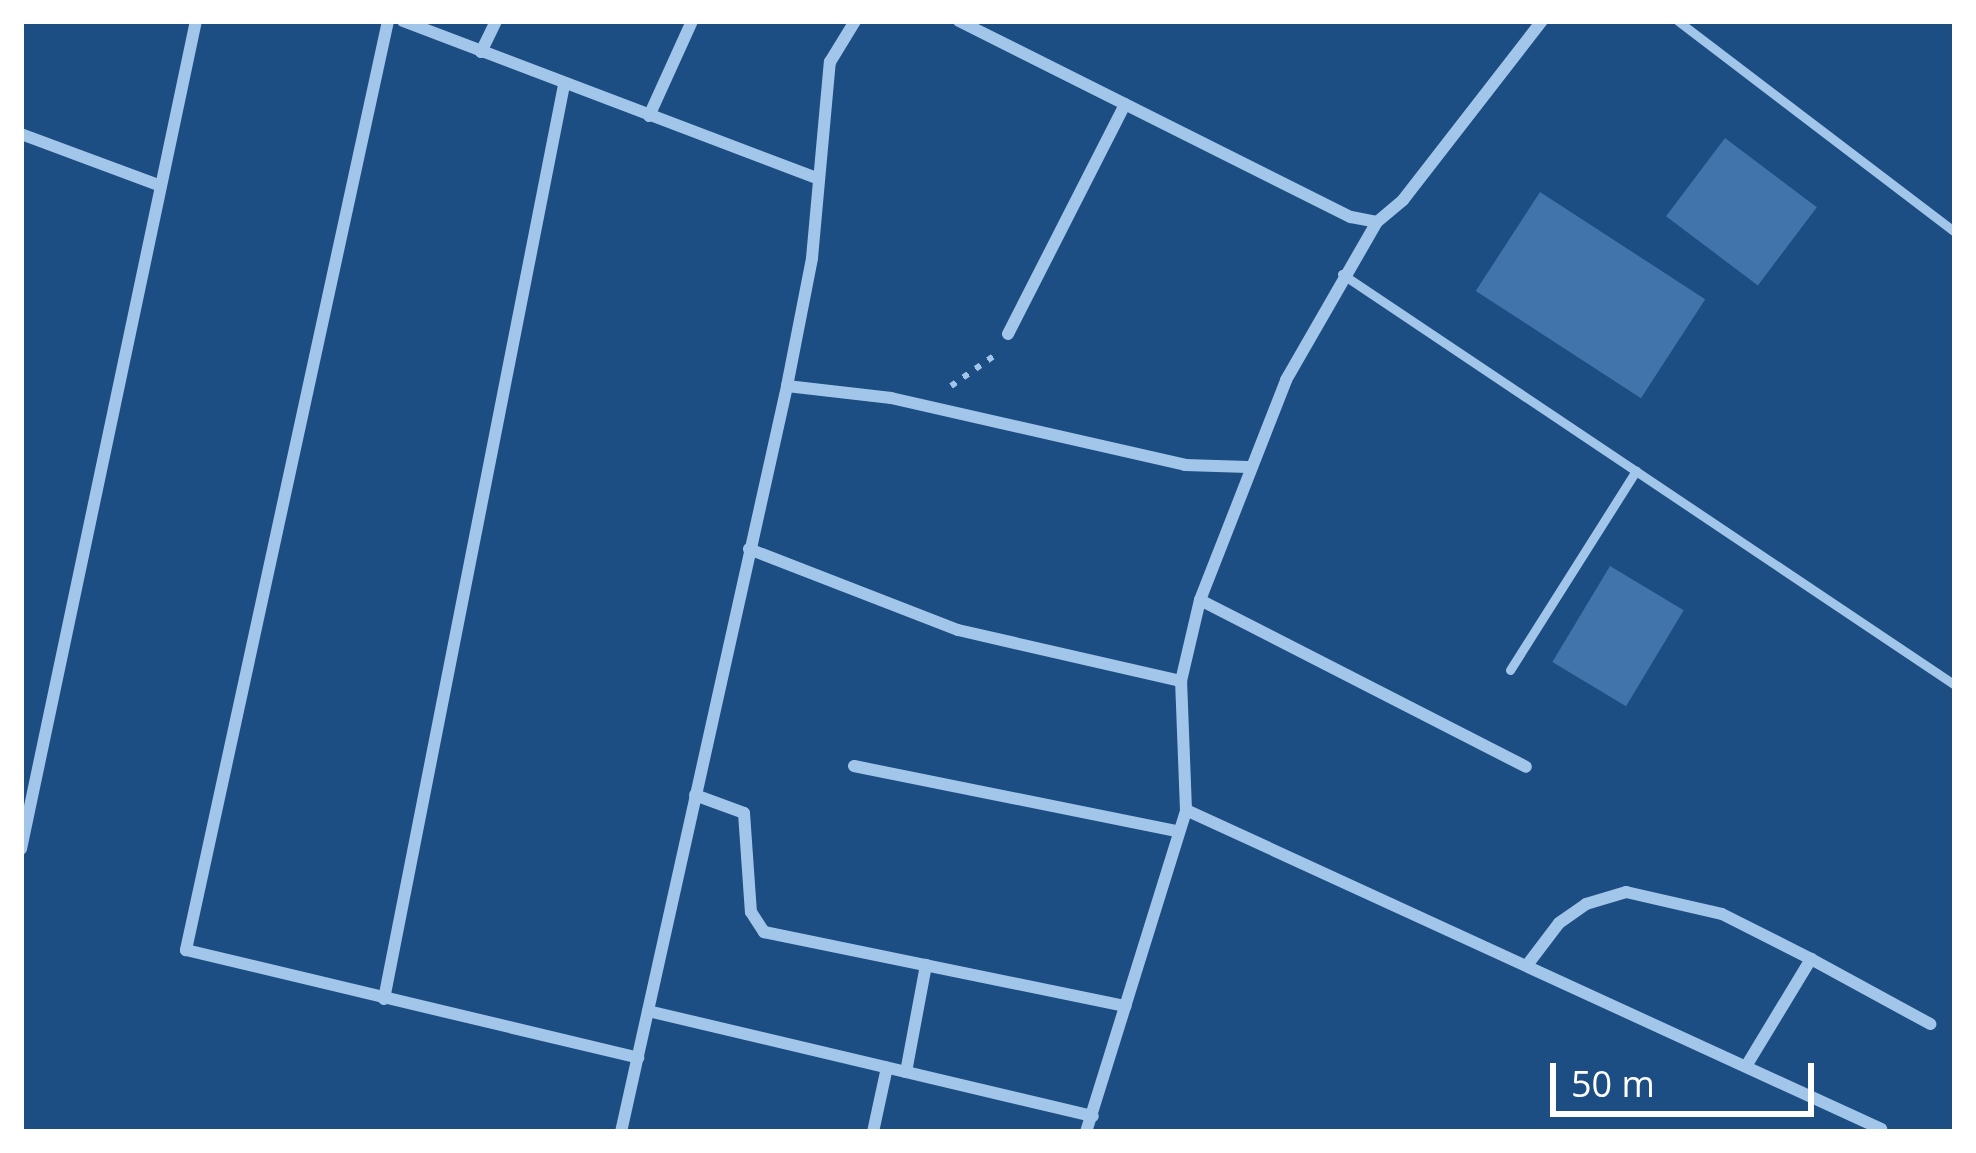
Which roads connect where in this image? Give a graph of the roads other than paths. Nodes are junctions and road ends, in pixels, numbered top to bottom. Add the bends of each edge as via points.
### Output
1 (196, 21) edge
2 (388, 21) edge
3 (403, 21) edge
4 (496, 21) edge
5 (692, 21) edge
6 (855, 21) edge
7 (959, 21) edge
8 (1542, 21) edge
9 (1678, 21) edge
10 (482, 52) junction
11 (564, 85) junction
12 (1125, 104) junction
13 (649, 116) junction
14 (21, 134) edge
15 (816, 178) junction
16 (161, 186) junction
17 (1377, 222) junction
18 (1955, 232) edge
19 (1342, 274) junction
20 (1008, 334) road end
21 (787, 386) junction
22 (1248, 467) junction
23 (1636, 471) junction
24 (748, 549) junction
25 (1200, 600) junction
26 (1510, 670) dead end
27 (1181, 680) junction
28 (1955, 685) edge
29 (854, 766) dead end
30 (1526, 767) dead end
31 (695, 795) junction
32 (1186, 810) junction
33 (1176, 832) junction
34 (21, 849) edge
35 (1811, 959) junction
36 (1528, 964) junction
37 (926, 965) junction
38 (384, 999) junction
39 (1124, 1006) junction
40 (648, 1011) junction
41 (1930, 1024) dead end
42 (638, 1058) junction
43 (1748, 1063) junction
44 (887, 1067) junction
45 (906, 1072) junction
46 (1093, 1116) junction
47 (1881, 1129) dead end
48 (621, 1132) edge
49 (873, 1132) edge
50 (1087, 1132) edge

1 - 16 street
2 - 38 street via 184,940 191,957
3 - 10 street
4 - 10 street
5 - 13 street
6 - 15 street via 830,62
7 - 12 street
8 - 17 street via 1403,200
9 - 18 lane
10 - 11 street
11 - 13 street
11 - 38 street
12 - 17 street via 1352,217
12 - 20 street
13 - 15 street
14 - 16 street
15 - 21 street via 812,258
16 - 34 street
17 - 19 street
19 - 22 street
19 - 23 lane
21 - 22 street via 925,406 1185,465
21 - 24 street
22 - 25 street
23 - 26 lane
23 - 28 lane
24 - 27 street via 958,630
24 - 31 street
25 - 27 street
25 - 30 street
27 - 32 street
29 - 33 street
31 - 37 street via 744,813 751,912 764,932
31 - 40 street
32 - 33 street
32 - 36 street
33 - 39 street
35 - 36 street via 1722,914 1626,892 1559,923
35 - 41 street
35 - 43 street
36 - 43 street
37 - 39 street
37 - 45 street
38 - 42 street
39 - 46 street
40 - 42 street
40 - 44 street
42 - 48 street
43 - 47 street
44 - 45 street
44 - 49 street
45 - 46 street
46 - 50 street

